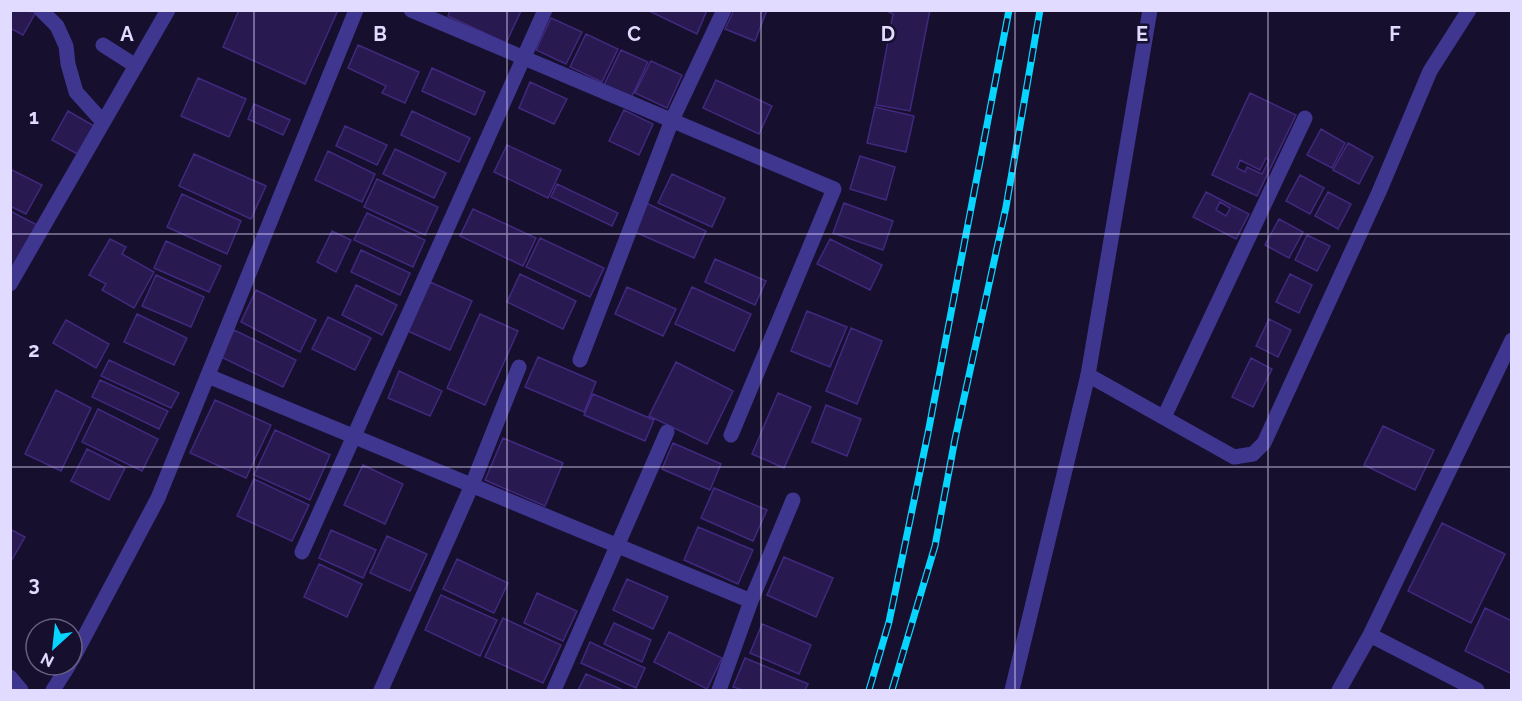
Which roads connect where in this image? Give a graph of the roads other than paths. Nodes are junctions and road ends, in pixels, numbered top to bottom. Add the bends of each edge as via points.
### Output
1 (41, 10) edge
2 (168, 10) edge
3 (356, 10) edge
4 (411, 10) edge
5 (545, 10) edge
6 (724, 10) edge
7 (1150, 10) edge
8 (1469, 10) edge
9 (103, 45) dead end
10 (524, 58) junction
11 (136, 66) junction
12 (1305, 118) dead end
13 (672, 120) junction
14 (103, 122) junction
15 (10, 284) edge
16 (1512, 340) edge
17 (580, 360) dead end
18 (519, 368) dead end
19 (1088, 375) junction
20 (208, 376) junction
21 (1164, 417) junction
22 (667, 432) dead end
23 (731, 435) dead end
24 (354, 437) junction
25 (472, 485) junction
26 (793, 500) dead end
27 (617, 545) junction
28 (302, 552) dead end
29 (751, 600) junction
30 (1370, 635) junction
31 (84, 637) edge
32 (61, 677) edge
33 (53, 690) edge
34 (381, 690) edge
35 (554, 690) edge
36 (719, 690) edge
37 (1012, 690) edge
38 (1339, 690) edge
39 (1478, 690) edge

1 - 14 street via 62,36 76,92
2 - 11 street
3 - 20 street
4 - 10 street
5 - 10 street
6 - 13 street
7 - 19 street
8 - 21 street via 1430,71 1264,443 1252,454 1234,457
9 - 11 street
10 - 13 street
10 - 24 street
11 - 14 street
12 - 21 street
13 - 17 street
13 - 23 street via 834,189
14 - 15 street
16 - 30 street
18 - 25 street
19 - 21 street
19 - 37 street
20 - 24 street
20 - 31 street via 158,498
22 - 27 street
24 - 25 street
24 - 28 street
25 - 27 street
25 - 34 street
26 - 29 street
27 - 29 street
27 - 35 street
29 - 36 street
30 - 38 street
30 - 39 street
32 - 33 street

